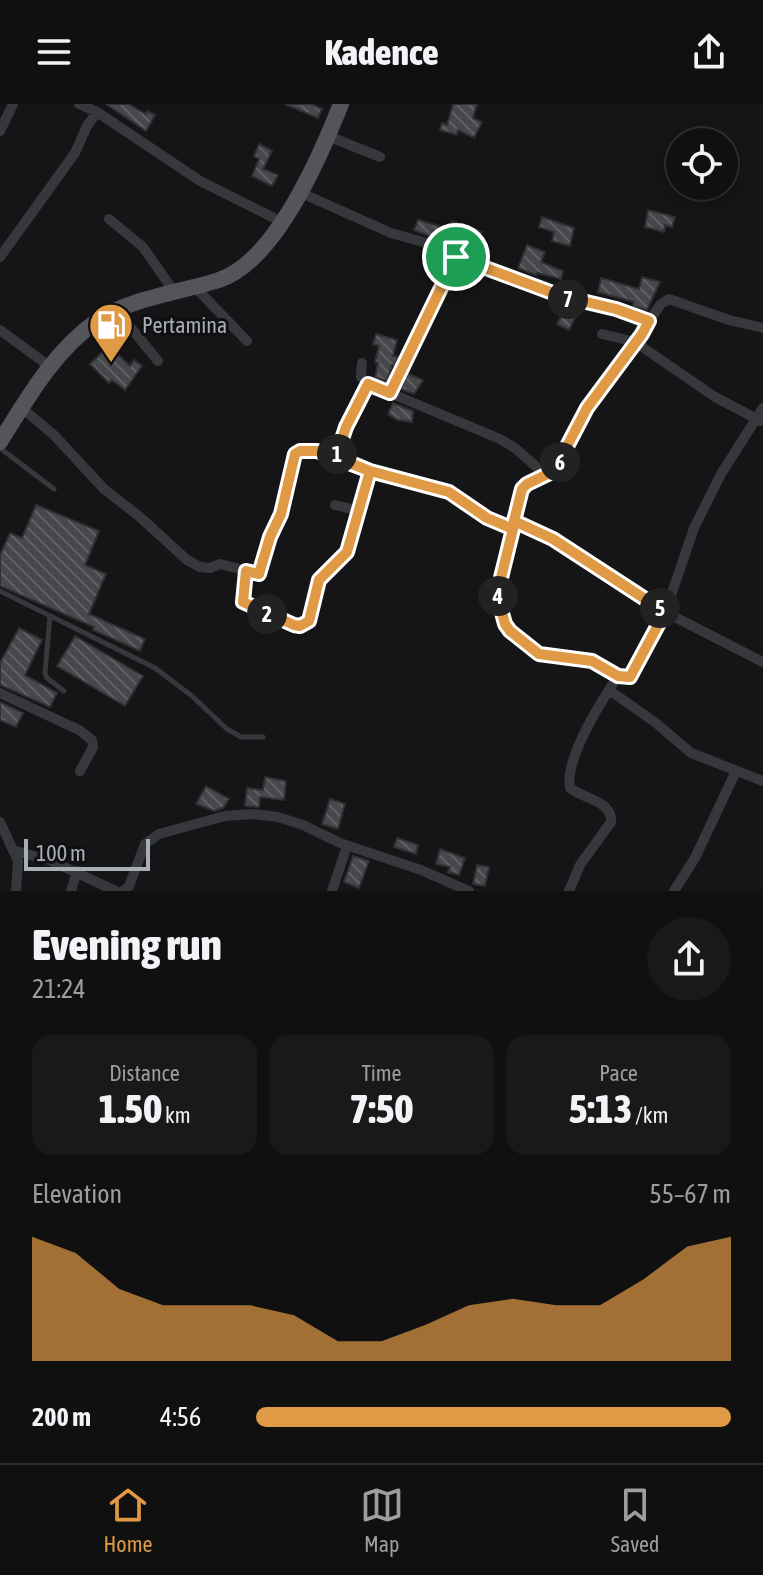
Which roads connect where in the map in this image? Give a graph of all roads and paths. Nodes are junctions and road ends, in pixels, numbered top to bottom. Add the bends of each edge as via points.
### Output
1 (13, 104) edge
2 (79, 104) edge
3 (341, 104) edge
4 (97, 112) junction
5 (0, 131) edge
6 (328, 136) junction
7 (380, 157) dead end
8 (299, 192) junction
9 (109, 219) dead end
10 (282, 222) junction
11 (0, 257) edge
12 (456, 257) junction
13 (195, 287) junction
14 (175, 293) junction
15 (117, 311) junction
16 (649, 321) junction
17 (763, 328) edge
18 (0, 330) edge
19 (602, 334) dead end
20 (247, 341) dead end
21 (635, 342) junction
22 (158, 361) dead end
23 (362, 363) dead end
24 (49, 366) junction
25 (368, 384) junction
26 (390, 393) junction
27 (22, 408) junction
28 (763, 408) edge
29 (760, 420) edge
30 (0, 445) edge
31 (336, 457) junction
32 (370, 471) junction
33 (547, 476) junction
34 (54, 489) dead end
35 (335, 505) dead end
36 (360, 511) junction
37 (514, 525) junction
38 (246, 571) junction
39 (0, 591) edge
40 (665, 612) junction
41 (50, 616) junction
42 (763, 662) edge
43 (618, 676) junction
44 (609, 690) junction
45 (64, 691) dead end
46 (0, 693) edge
47 (263, 737) dead end
48 (80, 771) dead end
49 (736, 771) junction
50 (763, 781) edge
51 (0, 822) edge
52 (347, 846) junction
53 (16, 851) junction
54 (77, 871) junction
55 (16, 891) edge
56 (71, 891) edge
57 (116, 891) edge
58 (123, 891) edge
59 (332, 891) edge
60 (469, 891) edge
61 (569, 891) edge
62 (674, 891) edge

1 - 5 street
2 - 4 street
3 - 6 main road
4 - 10 street via 200,181
4 - 11 street via 75,153
6 - 7 street
6 - 8 main road
8 - 10 main road
8 - 12 street
9 - 14 street via 143,247
10 - 13 main road via 250,261 224,278
12 - 16 street
12 - 26 street
13 - 14 main road
13 - 20 street
14 - 15 main road
15 - 22 street
15 - 24 main road via 72,340
16 - 17 street via 669,299
16 - 21 street
18 - 24 street
19 - 21 street
21 - 29 street via 715,397
21 - 33 street
23 - 25 street via 361,377
24 - 27 main road
25 - 26 street
25 - 31 street
26 - 33 street via 500,439
27 - 30 main road
27 - 38 street via 104,489 187,560 200,567 220,564
28 - 29 street
29 - 40 street via 721,474 694,528
30 - 34 lane
31 - 32 street
31 - 38 street via 308,450 295,454 261,570
32 - 36 street
32 - 37 street via 449,492 487,518
33 - 37 street via 524,486
35 - 36 street
36 - 38 street via 345,555 319,580 305,624 294,625 243,602
37 - 40 street via 553,539
37 - 43 street via 498,586 505,624 539,654 592,661
39 - 41 lane
40 - 42 street
40 - 43 street via 635,671 630,677
41 - 45 lane via 45,673
41 - 47 lane via 155,668 241,737
43 - 44 street
44 - 49 street via 691,753
44 - 61 street via 582,738 568,783 573,791 608,807 612,816
46 - 48 street via 92,740
49 - 50 street
49 - 62 street
51 - 53 street
52 - 58 street via 278,817 225,816 152,839
52 - 59 street
52 - 60 street
53 - 54 street
53 - 55 street
54 - 56 street
54 - 57 street

